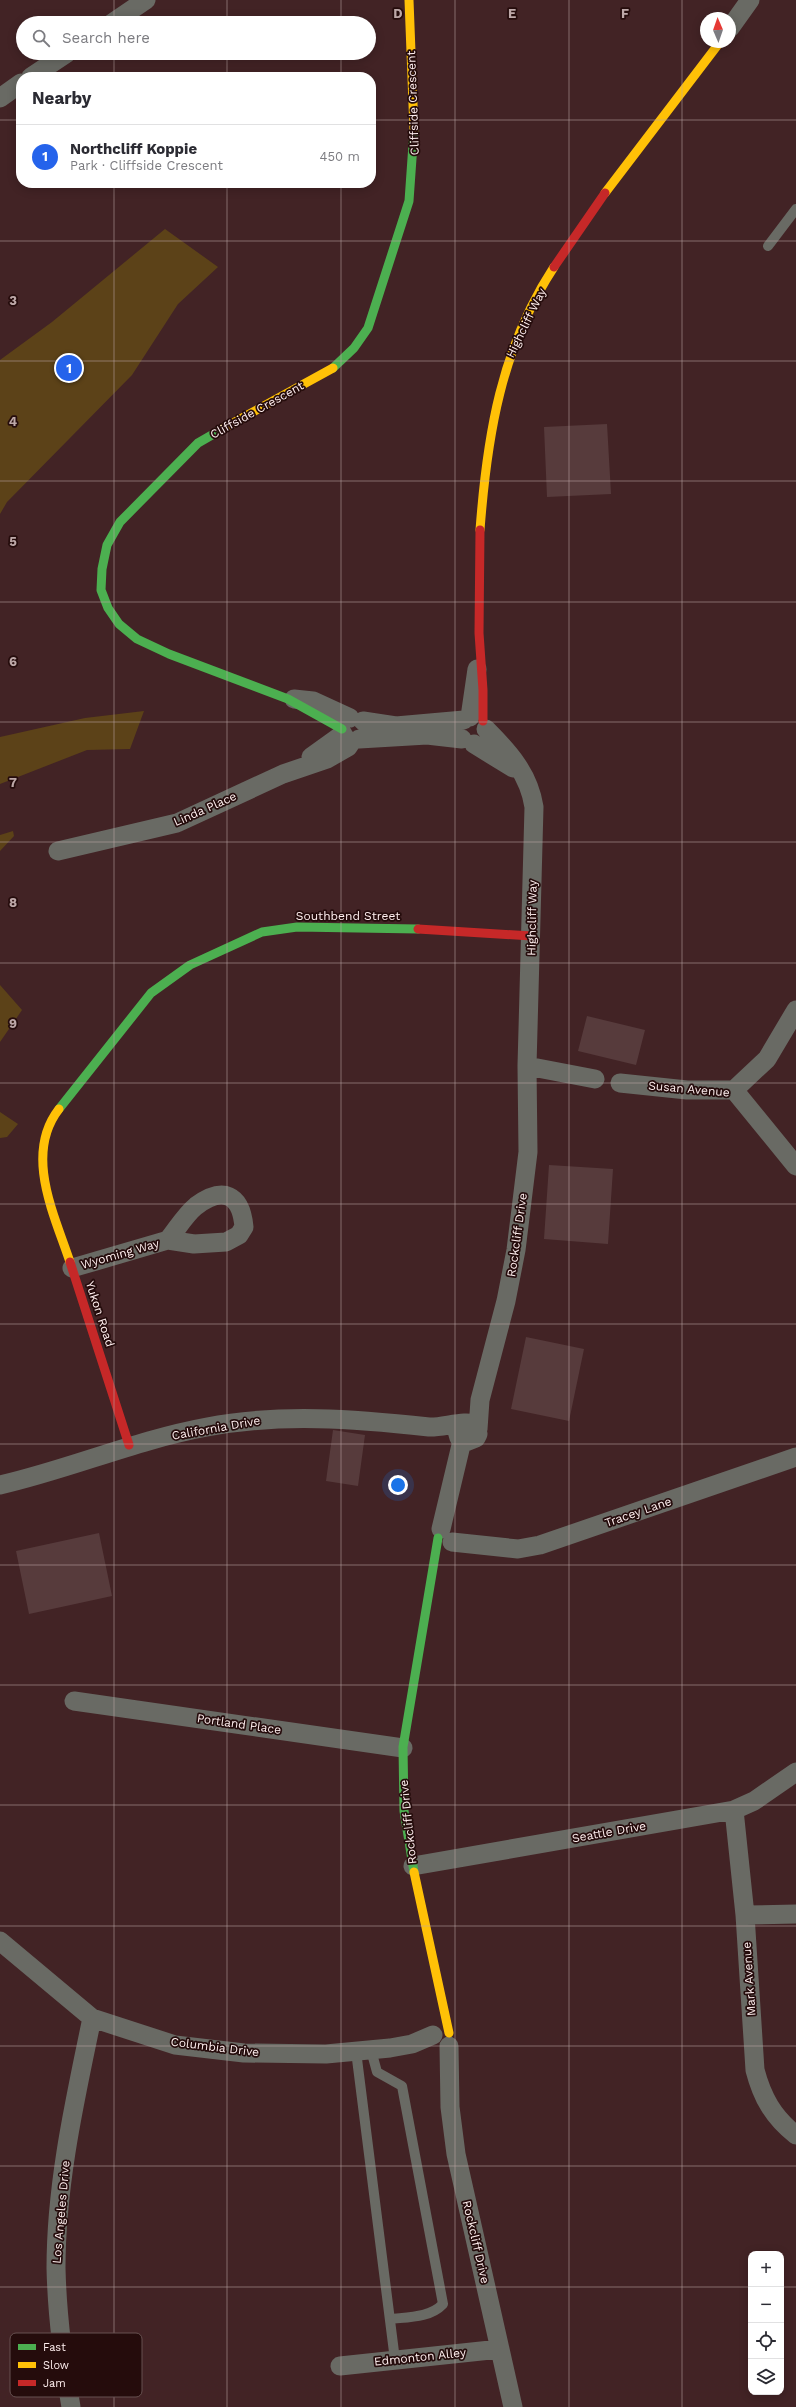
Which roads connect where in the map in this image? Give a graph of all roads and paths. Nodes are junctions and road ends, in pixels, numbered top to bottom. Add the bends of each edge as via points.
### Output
1 (146, 0) edge
2 (409, 0) edge
3 (750, 0) edge
4 (122, 16) edge
5 (736, 20) edge
6 (716, 48) edge
7 (56, 60) edge
8 (38, 72) edge
9 (16, 87) edge
10 (0, 98) edge
11 (796, 209) edge
12 (768, 246) dead end
13 (480, 658) joint
14 (288, 699) joint
15 (476, 722) junction
16 (351, 730) junction
17 (468, 742) junction
18 (522, 772) junction
19 (58, 851) dead end
20 (532, 936) junction
21 (796, 1010) edge
22 (527, 1066) junction
23 (595, 1079) dead end
24 (620, 1083) dead end
25 (734, 1090) junction
26 (796, 1166) edge
27 (47, 1191) joint
28 (168, 1240) dead end
29 (72, 1268) junction
30 (466, 1433) junction
31 (130, 1445) junction
32 (796, 1457) edge
33 (0, 1485) edge
34 (448, 1535) junction
35 (434, 1568) joint
36 (74, 1701) dead end
37 (403, 1748) junction
38 (796, 1772) edge
39 (734, 1810) junction
40 (413, 1866) junction
41 (796, 1914) edge
42 (744, 1915) junction
43 (0, 1941) edge
44 (440, 2003) joint
45 (92, 2018) junction
46 (440, 2040) junction
47 (363, 2051) junction
48 (796, 2135) edge
49 (390, 2319) junction
50 (60, 2333) edge
51 (500, 2349) junction
52 (395, 2360) junction
53 (340, 2366) dead end
54 (69, 2397) edge
55 (71, 2407) edge
56 (513, 2407) edge

1 - 4 street
2 - 14 street, Cliffside Crescent via 415,121 414,166 409,201 368,328 338,365 198,443 120,522 107,546 102,570 101,590 108,608 119,624 137,639 169,654
3 - 5 street
6 - 13 street, Highcliff Way via 585,221 545,284 509,355 497,396 486,476 479,589
7 - 8 street
9 - 10 street
11 - 12 lane
13 - 15 street, Highcliff Way via 474,682
14 - 16 street, Cliffside Crescent via 313,701
15 - 16 street, Cliffside Crescent
15 - 17 street via 460,726 459,733
15 - 18 street, Highcliff Way
16 - 17 street, Cliffside Crescent via 427,734
16 - 19 street, Linda Place via 348,747 326,759 177,823
17 - 18 street
18 - 20 street, Highcliff Way via 534,807
20 - 22 street, Highcliff Way
20 - 27 street, Southbend Street via 404,928 297,927 262,932 245,938 190,965 151,993 52,1118 44,1139 42,1162
21 - 25 street via 767,1059
22 - 23 street
22 - 30 street, Rockcliff Drive via 528,1152 517,1242 506,1301 480,1400
24 - 25 street, Susan Avenue via 687,1090
25 - 26 street, Susan Avenue
27 - 29 street, Yukon Road
28 - 29 street, Wyoming Way
29 - 31 street, Yukon Road
30 - 31 street, California Drive via 365,1420 261,1419 207,1427
30 - 34 street, Rockcliff Drive
31 - 33 street, California Drive
32 - 34 street, Tracey Lane via 540,1545 518,1549 477,1544
34 - 35 street, Rockcliff Drive
35 - 37 street, Rockcliff Drive via 412,1679
36 - 37 street, Portland Place
37 - 40 street, Rockcliff Drive via 403,1793
38 - 39 street, Seattle Drive via 754,1801
39 - 40 street, Seattle Drive
39 - 42 street, Mark Avenue
40 - 44 street, Rockcliff Drive
41 - 42 street
42 - 48 street, Mark Avenue via 755,2070 770,2109 783,2125
43 - 45 street, Columbia Drive
44 - 46 street, Rockcliff Drive
45 - 47 street, Columbia Drive via 175,2045 244,2053 326,2054
45 - 50 street, Los Angeles Drive via 71,2118 60,2198 56,2267
46 - 47 street, Columbia Drive
46 - 51 street, Rockcliff Drive via 448,2075 456,2154
47 - 49 lane
47 - 49 lane via 377,2072 402,2086 443,2304 437,2311 427,2314
49 - 52 lane
51 - 52 street, Edmonton Alley
51 - 56 street, Rockcliff Drive
52 - 53 street, Edmonton Alley
54 - 55 street, Los Angeles Drive

